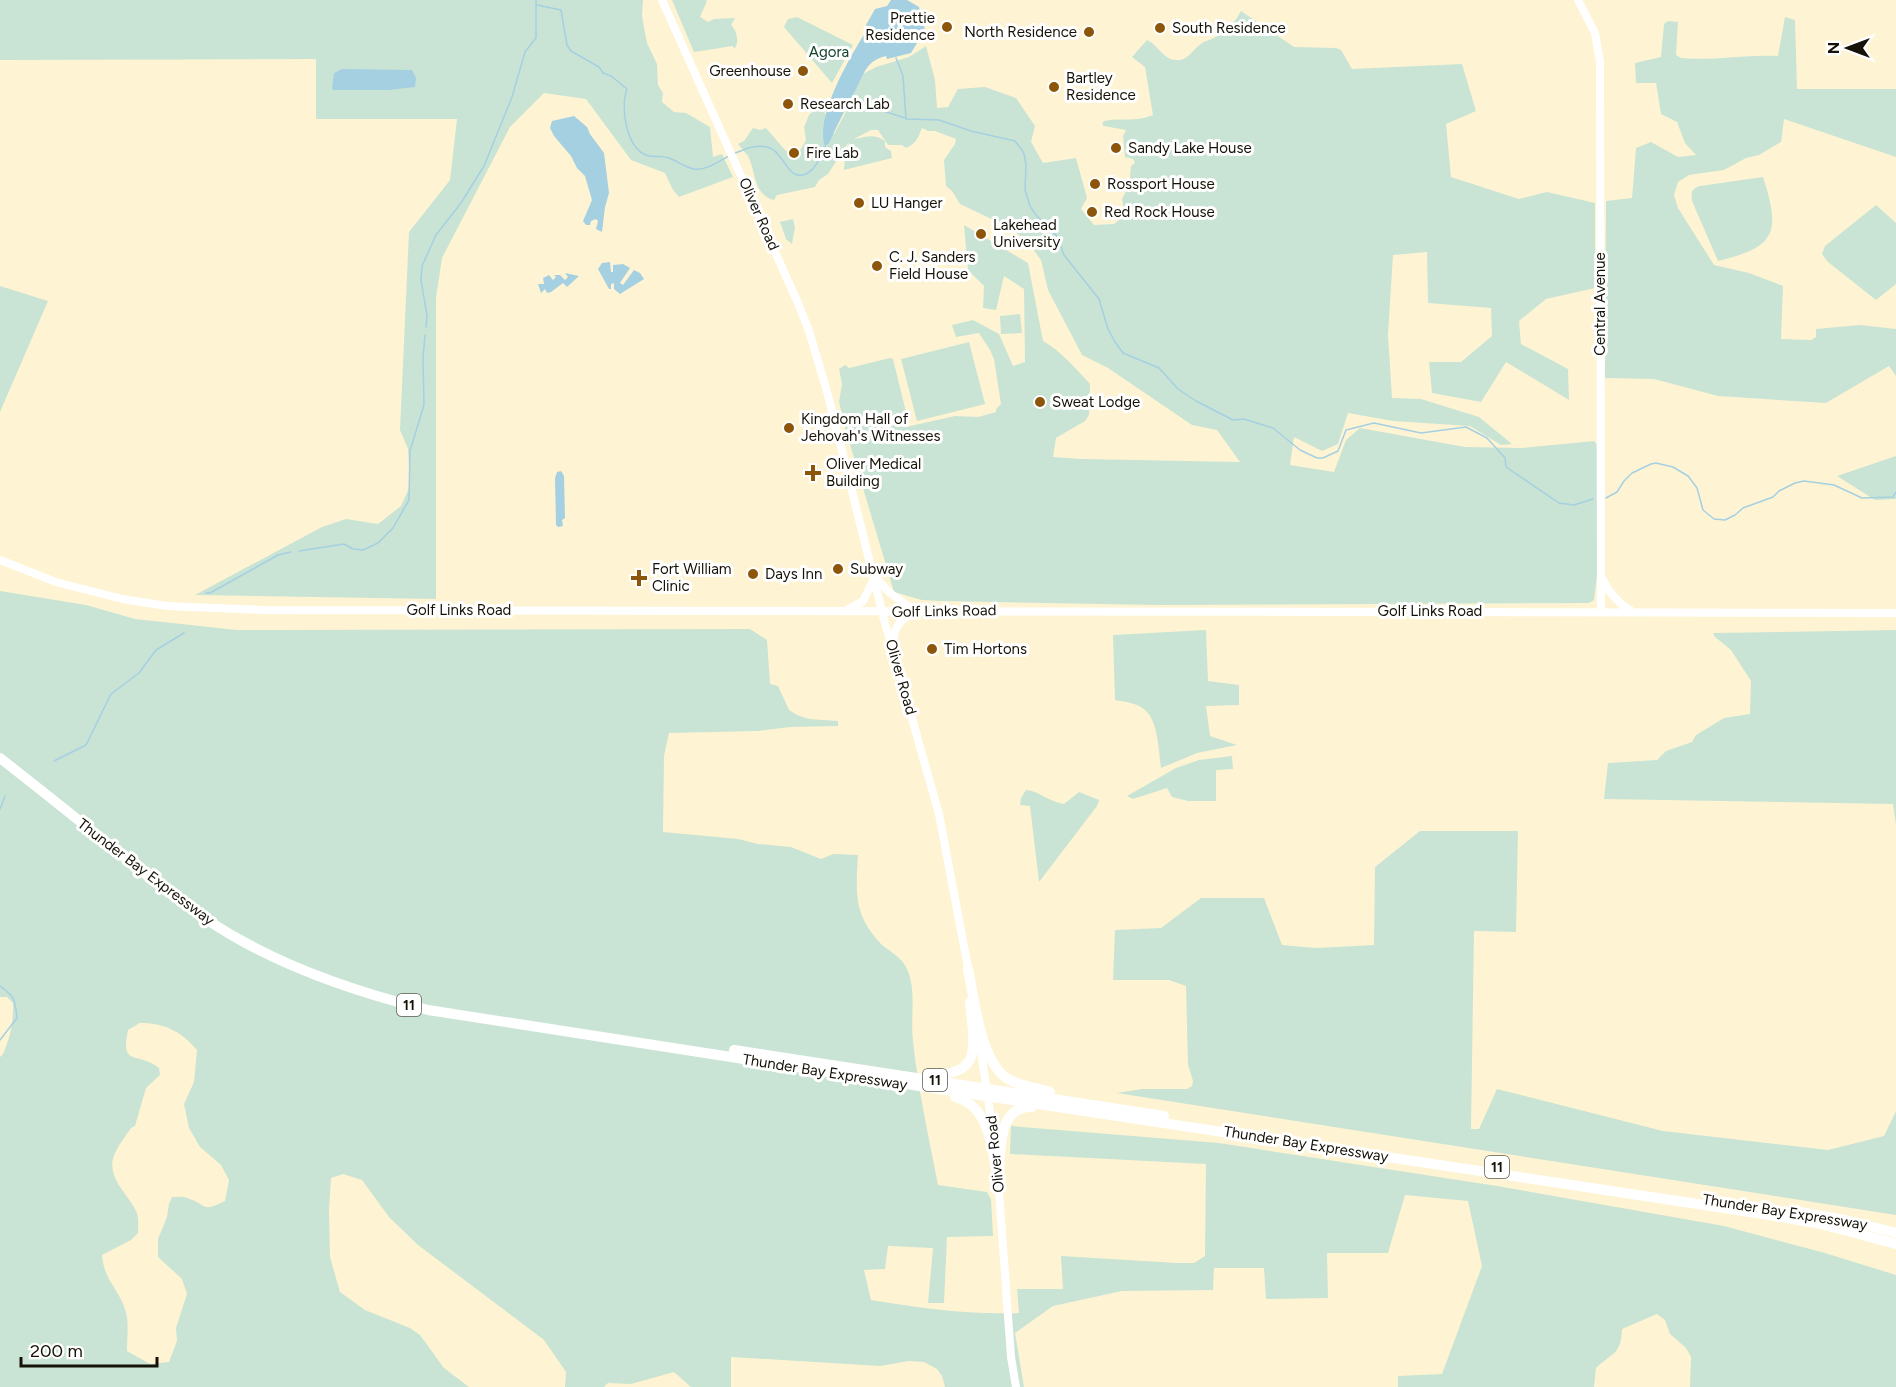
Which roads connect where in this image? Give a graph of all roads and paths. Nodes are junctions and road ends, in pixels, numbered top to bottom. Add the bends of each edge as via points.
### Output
1 (662, 0) edge
2 (1578, 0) edge
3 (0, 560) edge
4 (1601, 576) junction
5 (874, 578) junction
6 (842, 612) junction
7 (883, 612) junction
8 (916, 612) junction
9 (1601, 612) junction
10 (1634, 613) junction
11 (1896, 613) edge
12 (892, 645) junction
13 (0, 750) edge
14 (0, 758) edge
15 (968, 969) junction
16 (884, 1077) junction
17 (987, 1092) junction
18 (1099, 1109) junction
19 (998, 1181) junction
20 (1896, 1233) edge
21 (1896, 1245) edge
22 (1016, 1387) edge

1 - 5 main road, Oliver Road via 809,331
2 - 4 main road, Central Avenue via 1595,33 1600,62
3 - 6 main road, Golf Links Road via 56,582 167,606 264,610
4 - 9 main road, Central Avenue
4 - 10 main road via 1609,592
5 - 6 main road via 863,601
5 - 7 main road, Oliver Road
5 - 8 main road
6 - 7 main road, Golf Links Road
7 - 8 main road, Golf Links Road
7 - 12 main road, Oliver Road
8 - 9 main road, Golf Links Road
8 - 12 main road via 900,620
9 - 10 main road, Golf Links Road
10 - 11 main road, Golf Links Road
12 - 15 main road, Oliver Road via 939,814
13 - 16 highway, Thunder Bay Expressway / 11 via 203,910 279,954 340,979 400,998 474,1012
14 - 16 highway, Thunder Bay Expressway / 11 via 198,914 252,946 337,984 428,1010
15 - 16 highway via 972,1049 964,1069 953,1074
15 - 17 main road, Oliver Road
15 - 18 highway via 984,1038 998,1071 1009,1080
16 - 17 highway, Thunder Bay Expressway / 11
16 - 19 highway via 964,1099 974,1106 989,1137
17 - 18 highway, Thunder Bay Expressway / 11
17 - 19 main road, Oliver Road
18 - 19 highway via 1028,1107 1013,1111 1004,1125
18 - 20 highway, Thunder Bay Expressway / 11 via 1845,1220
18 - 21 highway, Thunder Bay Expressway / 11 via 1770,1215 1821,1224
19 - 22 main road, Oliver Road

